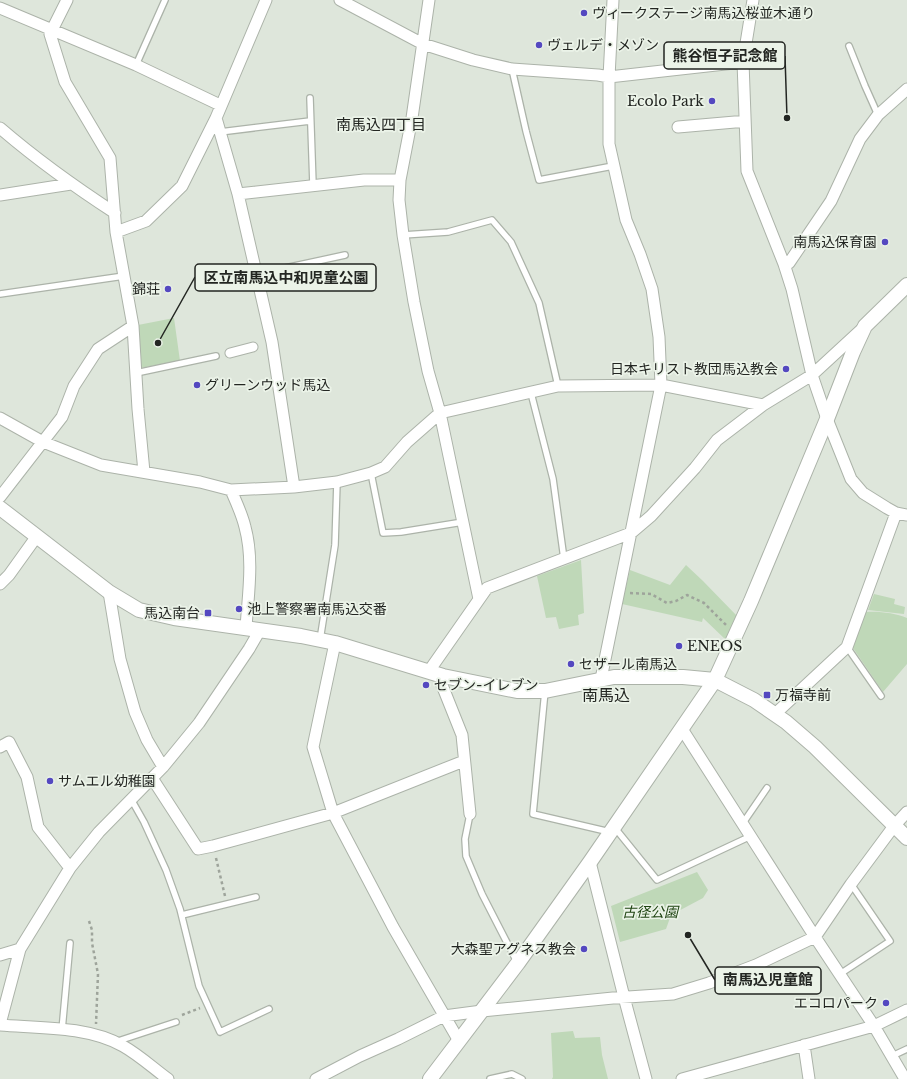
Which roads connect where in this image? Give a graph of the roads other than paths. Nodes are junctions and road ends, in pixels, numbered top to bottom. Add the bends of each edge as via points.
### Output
1 (67, 0) edge
2 (165, 0) edge
3 (266, 0) edge
4 (340, 0) edge
5 (429, 0) edge
6 (613, 0) edge
7 (753, 0) edge
8 (0, 8) edge
9 (52, 29) junction
10 (424, 44) junction
11 (849, 46) dead end
12 (743, 62) junction
13 (136, 65) junction
14 (512, 69) junction
15 (609, 77) junction
16 (907, 89) edge
17 (310, 98) dead end
18 (220, 105) junction
19 (878, 115) junction
20 (216, 118) junction
21 (310, 121) junction
22 (745, 122) junction
23 (0, 128) edge
24 (678, 128) dead end
25 (220, 132) junction
26 (613, 166) junction
27 (400, 180) junction
28 (71, 184) junction
29 (313, 185) junction
30 (238, 194) junction
31 (0, 195) edge
32 (115, 213) junction
33 (116, 232) junction
34 (403, 235) junction
35 (345, 255) dead end
36 (784, 264) junction
37 (256, 274) junction
38 (124, 276) junction
39 (907, 285) edge
40 (0, 294) edge
41 (133, 326) junction
42 (865, 326) junction
43 (253, 347) dead end
44 (230, 353) dead end
45 (216, 356) dead end
46 (136, 373) junction
47 (812, 375) junction
48 (661, 385) junction
49 (558, 386) junction
50 (531, 393) junction
51 (763, 405) junction
52 (440, 413) junction
53 (0, 418) edge
54 (827, 419) junction
55 (43, 442) junction
56 (144, 472) junction
57 (371, 473) junction
58 (337, 482) junction
59 (294, 487) junction
60 (231, 490) junction
61 (0, 497) edge
62 (0, 508) edge
63 (902, 514) edge
64 (463, 522) junction
65 (631, 533) junction
66 (37, 536) junction
67 (564, 559) junction
68 (0, 584) edge
69 (109, 592) junction
70 (479, 599) junction
71 (246, 628) junction
72 (260, 630) junction
73 (320, 640) junction
74 (335, 643) junction
75 (847, 647) junction
76 (429, 672) junction
77 (443, 676) junction
78 (601, 679) junction
79 (715, 680) junction
80 (545, 691) junction
81 (881, 696) dead end
82 (775, 714) junction
83 (682, 729) junction
84 (0, 747) edge
85 (464, 761) junction
86 (163, 768) junction
87 (152, 778) junction
88 (767, 788) dead end
89 (131, 799) junction
90 (907, 812) edge
91 (333, 813) junction
92 (470, 814) joint
93 (743, 823) junction
94 (894, 826) junction
95 (613, 830) junction
96 (751, 836) junction
97 (907, 838) edge
98 (590, 862) junction
99 (70, 868) junction
100 (851, 884) junction
101 (256, 897) dead end
102 (182, 915) junction
103 (815, 937) junction
104 (70, 943) dead end
105 (20, 949) junction
106 (0, 956) edge
107 (518, 963) junction
108 (840, 974) junction
109 (624, 997) junction
110 (269, 1009) dead end
111 (907, 1010) edge
112 (482, 1011) junction
113 (444, 1016) junction
114 (176, 1022) road end
115 (0, 1024) edge
116 (874, 1026) junction
117 (62, 1030) junction
118 (114, 1042) junction
119 (459, 1044) junction
120 (804, 1045) junction
121 (907, 1049) edge
122 (892, 1056) junction
123 (168, 1079) edge
124 (316, 1079) edge
125 (430, 1079) edge
126 (490, 1079) edge
127 (522, 1079) edge
128 (646, 1079) edge
129 (682, 1079) edge
130 (809, 1079) edge
131 (905, 1079) edge

1 - 9 street
2 - 13 lane
3 - 18 street
4 - 10 street
5 - 10 street
6 - 15 street
7 - 12 street
8 - 9 street
9 - 13 street
9 - 32 street via 50,34 65,82 110,158
10 - 14 street via 473,60
10 - 27 street
11 - 19 lane
12 - 15 street
12 - 22 street
13 - 18 street
14 - 15 street via 598,74
14 - 26 lane via 539,180
15 - 26 street via 609,144
16 - 19 street
17 - 21 lane
18 - 20 street
19 - 36 street via 860,139 831,201 789,263
20 - 25 street
20 - 33 street via 182,186 146,221
21 - 25 lane
21 - 29 lane
22 - 24 street
22 - 36 street via 747,171
23 - 28 street
25 - 30 street
26 - 48 street via 626,220 652,289 659,337
27 - 29 street via 364,180
27 - 34 street via 399,200
28 - 31 street
28 - 32 street
29 - 30 street
30 - 37 street
32 - 33 street
33 - 38 street
34 - 49 lane via 448,232 492,220 511,242 538,304
34 - 52 street via 423,348
35 - 37 lane
36 - 47 street
37 - 59 street via 272,342
38 - 40 lane
38 - 41 street
39 - 42 street
41 - 46 street
41 - 55 street via 98,349 74,386 62,417
42 - 47 street
42 - 54 street
43 - 44 street
45 - 46 lane
46 - 56 street
47 - 51 street
47 - 54 street
48 - 49 street
48 - 51 street
48 - 65 street
49 - 50 street
50 - 52 street
50 - 67 lane via 553,479
51 - 65 street via 717,440 651,516
52 - 57 street via 407,442 385,467
52 - 64 street
53 - 55 street
54 - 63 street via 854,483 863,493
54 - 79 street
55 - 56 street via 101,465
55 - 61 street
56 - 60 street
57 - 58 street
57 - 64 lane via 383,533
58 - 59 street
58 - 73 lane via 335,545
59 - 60 street
60 - 71 street via 245,526 249,547
62 - 66 street
63 - 75 street
64 - 70 street
65 - 67 street
65 - 78 street
66 - 68 street
66 - 69 street
67 - 70 street via 487,588
69 - 71 street via 131,606 148,612
69 - 86 street via 120,659 134,712
70 - 76 street
71 - 72 street
72 - 73 street
72 - 86 street via 199,723
73 - 74 street
74 - 76 street
74 - 91 street via 313,747
75 - 81 lane
75 - 82 street
76 - 77 street
77 - 80 street via 512,691
77 - 85 street via 442,685 462,735
78 - 79 street via 661,676
78 - 80 street
79 - 82 street
79 - 83 street
80 - 95 lane via 533,814
82 - 94 street via 814,747
83 - 93 street
83 - 95 street
84 - 99 street via 9,742 27,777 38,827
85 - 91 street
85 - 92 street
86 - 87 street
87 - 89 street
87 - 91 street via 198,849
88 - 93 lane
89 - 99 street via 99,832
89 - 102 lane via 157,850
90 - 94 street
91 - 113 street via 393,927
92 - 107 lane via 465,839 466,856 482,894
93 - 96 street
94 - 97 street
94 - 100 street
95 - 96 lane via 657,880
95 - 98 street
96 - 103 street
98 - 107 street
98 - 109 street
99 - 105 street
100 - 103 street
100 - 108 lane via 890,941
101 - 102 lane
102 - 110 lane via 199,986 220,1032
103 - 108 street
103 - 109 street via 710,983 673,994
104 - 117 lane
105 - 106 street
105 - 115 street
107 - 112 street
108 - 116 street
109 - 112 street
109 - 128 street
111 - 116 street
112 - 113 street
112 - 119 street
113 - 119 street
113 - 124 street
114 - 118 lane
115 - 117 street
116 - 120 street
116 - 122 street
117 - 118 street via 96,1034
118 - 123 street
119 - 125 street
120 - 129 street
120 - 130 street
121 - 122 lane
122 - 131 street
126 - 127 lane via 512,1074

